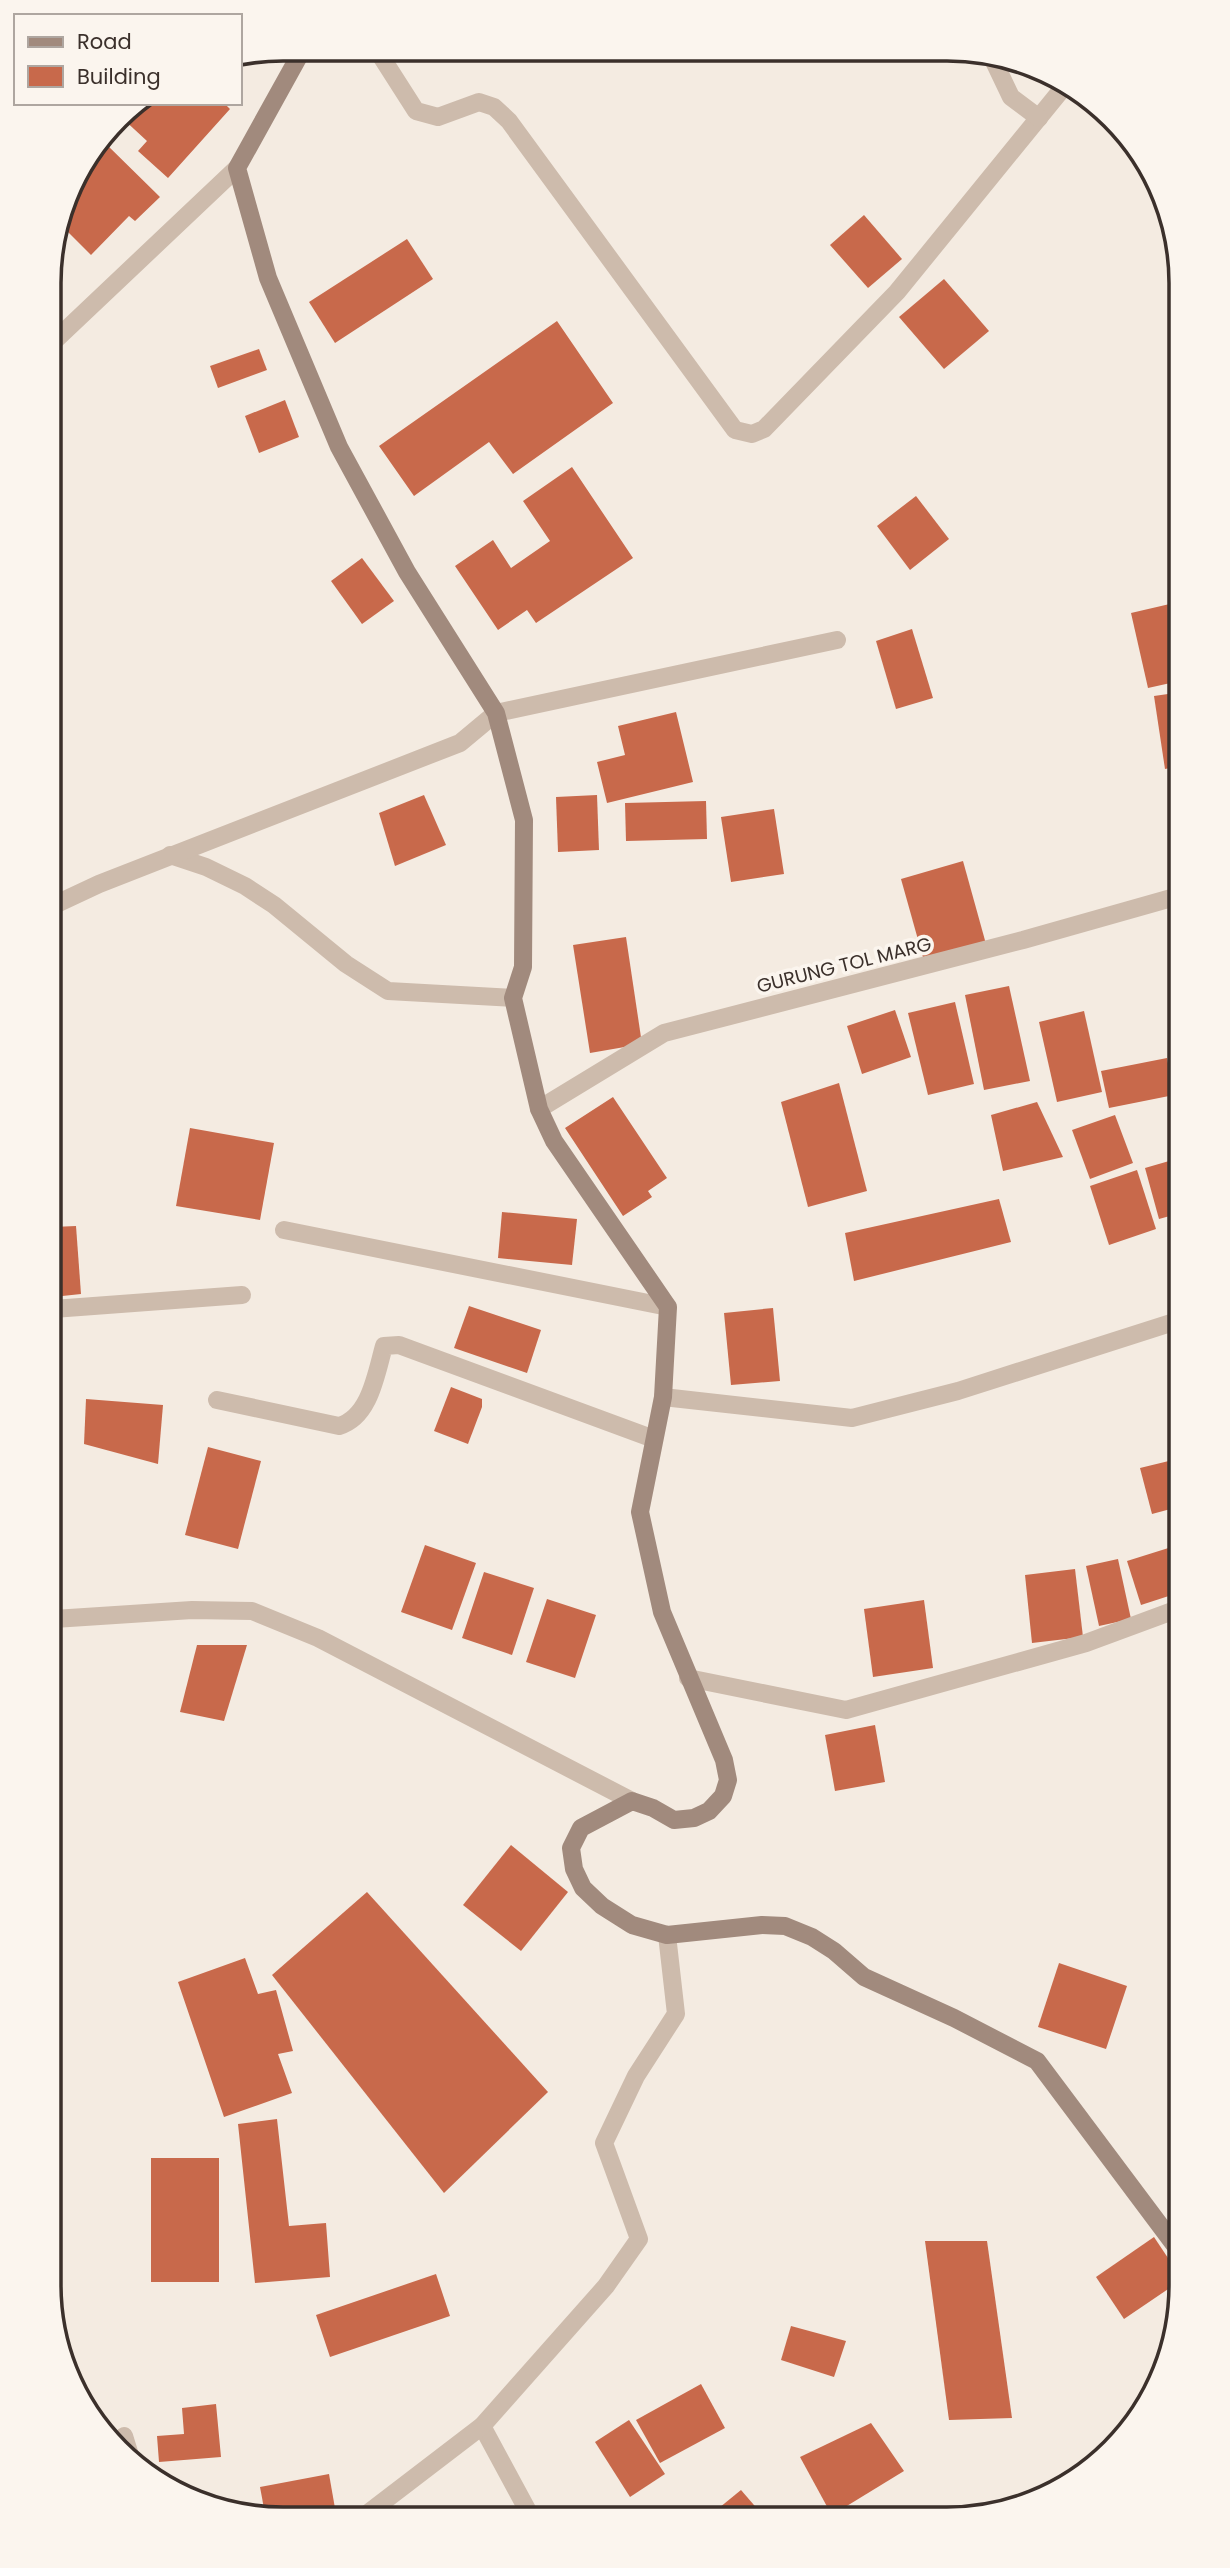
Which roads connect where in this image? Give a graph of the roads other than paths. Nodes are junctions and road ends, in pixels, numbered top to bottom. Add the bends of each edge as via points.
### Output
1 (296, 61) edge
2 (384, 61) edge
3 (997, 68) edge
4 (1059, 93) edge
5 (1039, 118) junction
6 (237, 168) junction
7 (62, 334) edge
8 (837, 640) dead end
9 (496, 713) junction
10 (170, 855) junction
11 (1169, 899) edge
12 (62, 901) edge
13 (513, 998) junction
14 (539, 1109) junction
15 (284, 1230) dead end
16 (242, 1295) dead end
17 (668, 1307) junction
18 (61, 1309) edge
19 (1168, 1324) edge
20 (663, 1396) junction
21 (217, 1400) dead end
22 (654, 1439) junction
23 (1168, 1613) edge
24 (61, 1619) edge
25 (688, 1678) junction
26 (632, 1801) junction
27 (667, 1935) junction
28 (1168, 2236) edge
29 (482, 2426) junction
30 (124, 2436) dead end
31 (126, 2442) edge
32 (377, 2507) edge
33 (526, 2507) edge

1 - 6 main road
2 - 5 street via 416,111 438,117 479,102 494,107 509,121 735,430 752,434 764,429 897,292
3 - 5 street via 1012,97
4 - 5 street
6 - 7 street
6 - 9 main road via 268,278 339,447 407,572
8 - 9 street
9 - 10 street via 460,743
9 - 13 main road via 524,820 523,967
10 - 12 street
10 - 13 street via 245,886 388,991
11 - 14 street, GURUNG TOL MARG via 663,1033
13 - 14 main road
14 - 17 main road via 554,1141
15 - 17 street
16 - 18 street
17 - 20 main road
19 - 20 street via 958,1391 852,1418
20 - 22 main road
21 - 22 street via 340,1426 362,1412 384,1346 399,1345
22 - 25 main road via 640,1511 662,1612
23 - 25 street via 1086,1643 846,1710
24 - 26 street via 251,1611 318,1638
25 - 26 main road via 724,1760 728,1780 723,1796 709,1811 674,1820
26 - 27 main road via 581,1828 571,1848 574,1869 583,1888 601,1906 632,1925
27 - 28 main road via 785,1926 834,1951 864,1977 1037,2061
27 - 29 street via 676,2014 636,2076 604,2143 639,2239 606,2286
29 - 32 street
29 - 33 street
30 - 31 street

